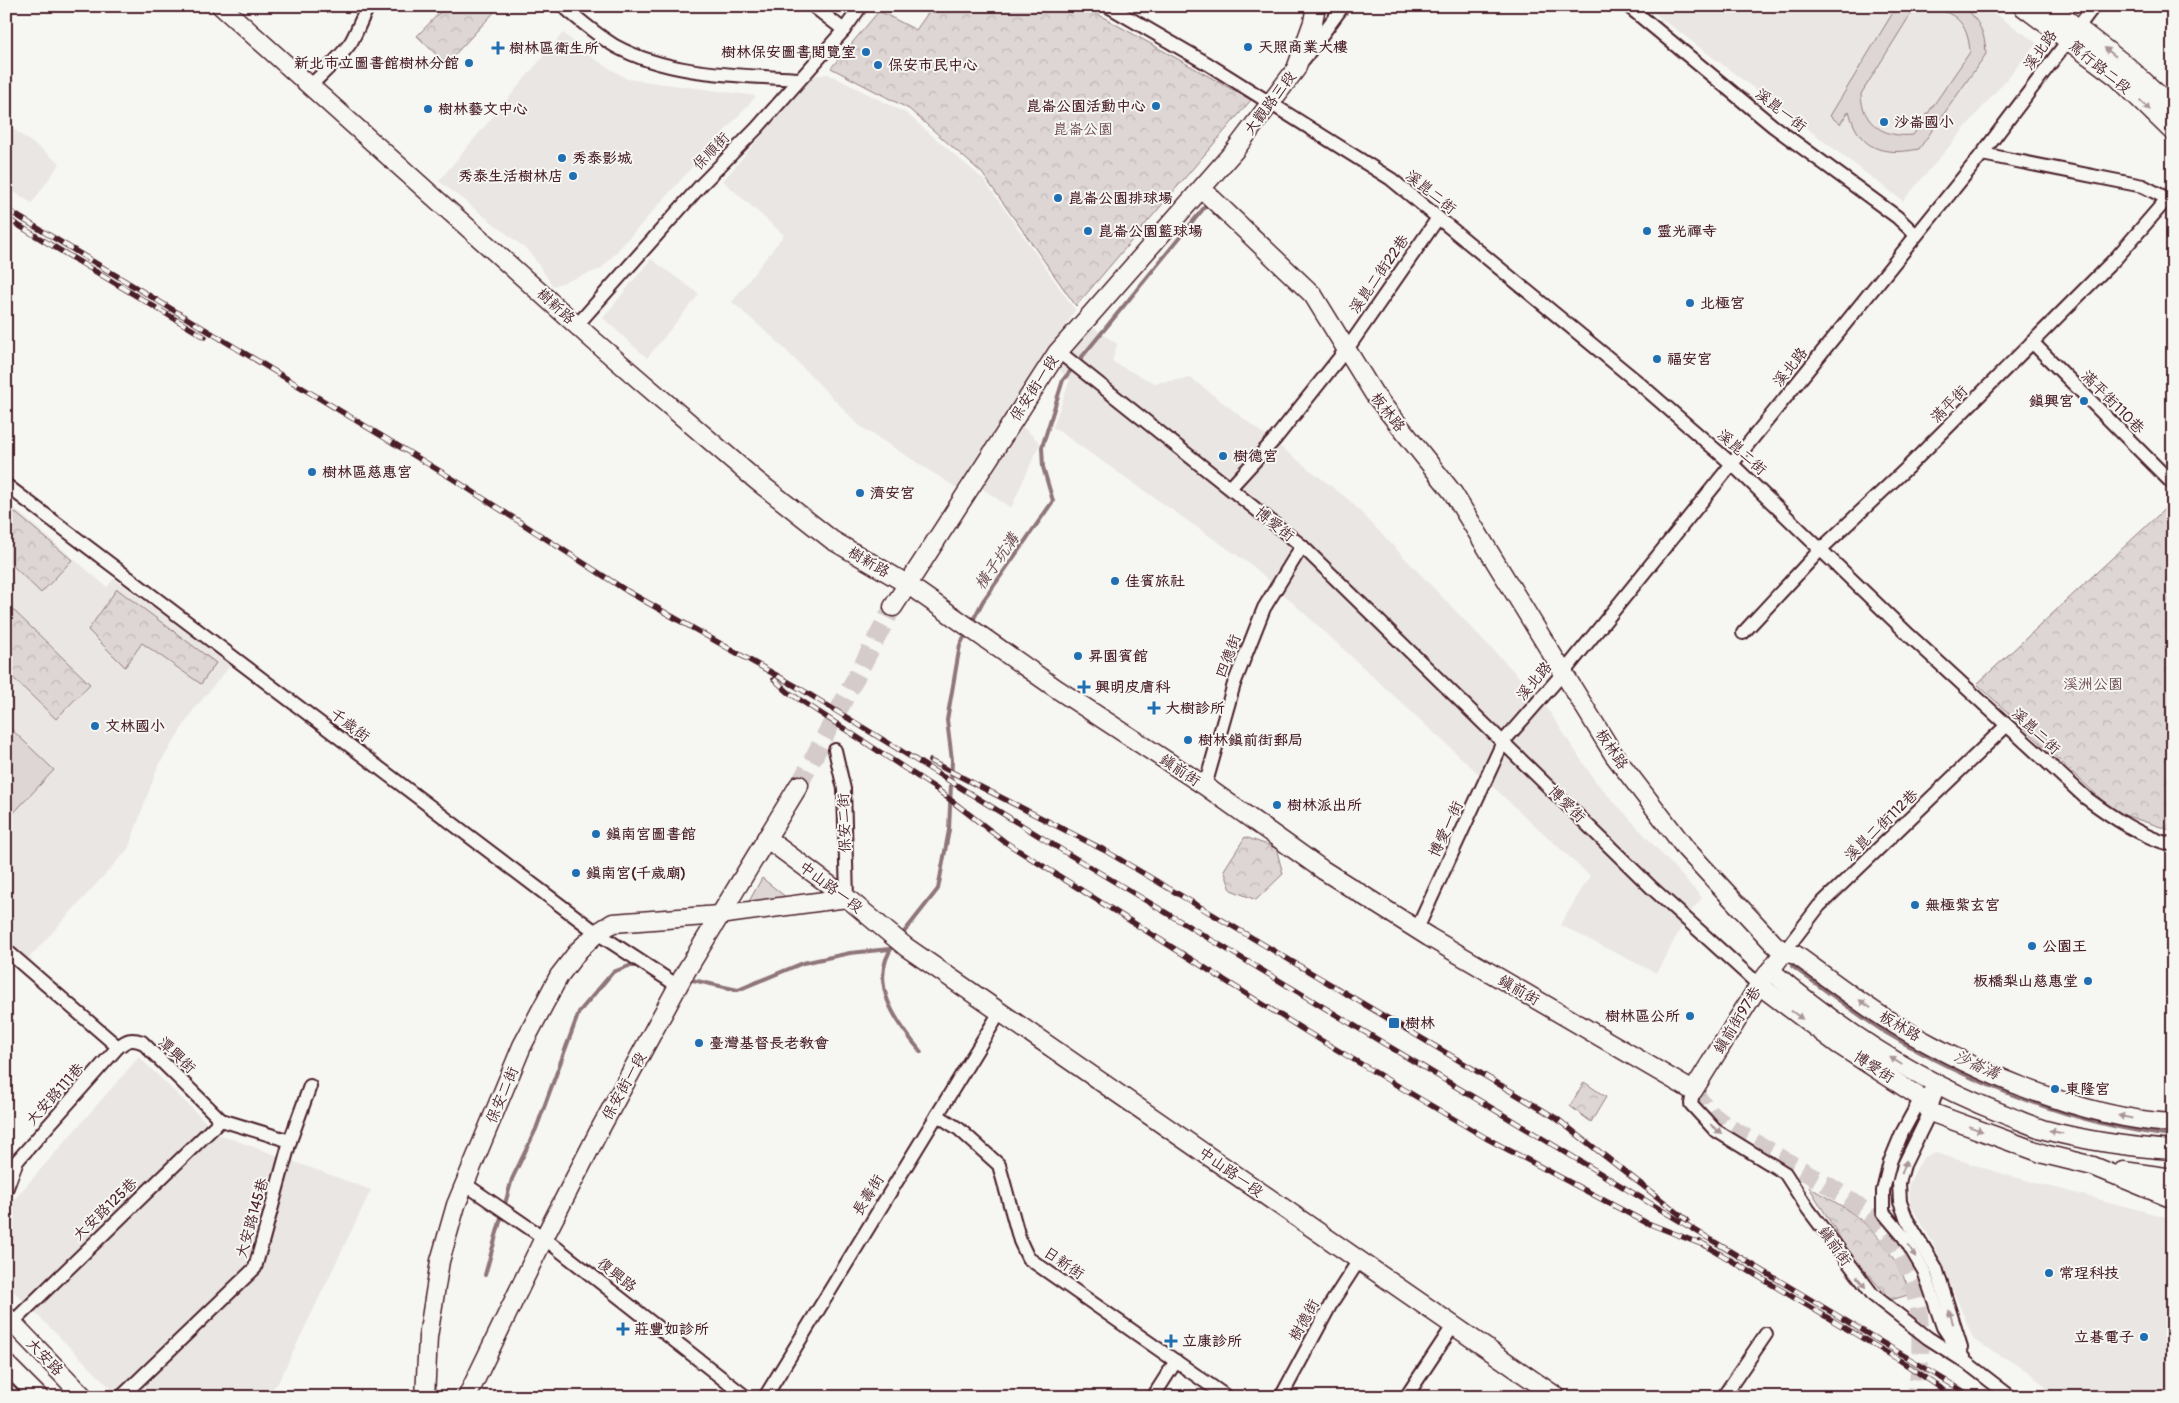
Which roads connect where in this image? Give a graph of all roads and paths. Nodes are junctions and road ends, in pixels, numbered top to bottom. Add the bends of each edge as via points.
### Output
1 (221, 6) edge
2 (369, 6) edge
3 (563, 6) edge
4 (813, 6) edge
5 (860, 6) edge
6 (1108, 6) edge
7 (1316, 6) edge
8 (1343, 6) edge
9 (1628, 6) edge
10 (2022, 6) edge
11 (2049, 6) edge
12 (2094, 6) edge
13 (844, 30) junction
14 (2072, 34) junction
15 (1296, 69) junction
16 (799, 79) junction
17 (310, 86) junction
18 (1269, 104) junction
19 (2173, 108) edge
20 (2173, 132) edge
21 (1982, 154) junction
22 (1202, 189) junction
23 (2170, 196) edge
24 (1438, 218) junction
25 (1916, 235) junction
26 (577, 325) junction
27 (2032, 342) junction
28 (1346, 349) junction
29 (1060, 354) junction
30 (1732, 465) junction
31 (2173, 484) edge
32 (6, 485) edge
33 (1230, 488) junction
34 (1302, 546) junction
35 (1821, 549) junction
36 (907, 584) junction
37 (892, 608) tunnel mouth
38 (1743, 633) dead end
39 (1564, 672) junction
40 (2006, 726) junction
41 (1503, 742) junction
42 (835, 750) dead end
43 (799, 785) tunnel mouth
44 (1205, 786) junction
45 (766, 838) junction
46 (2173, 845) edge
47 (847, 898) junction
48 (719, 915) junction
49 (1417, 929) junction
50 (597, 933) junction
51 (6, 950) edge
52 (1784, 952) junction
53 (1770, 970) junction
54 (681, 979) junction
55 (1759, 985) junction
56 (1000, 1012) junction
57 (118, 1047) junction
58 (310, 1086) dead end
59 (1938, 1086) junction
60 (1693, 1091) junction
61 (1926, 1105) junction
62 (937, 1115) junction
63 (221, 1120) junction
64 (2173, 1123) edge
65 (290, 1141) junction
66 (2173, 1150) edge
67 (2093, 1166) junction
68 (2173, 1178) edge
69 (464, 1184) junction
70 (6, 1190) edge
71 (2173, 1199) edge
72 (544, 1238) junction
73 (1359, 1260) junction
74 (9, 1319) edge
75 (1453, 1326) junction
76 (1766, 1334) dead end
77 (1176, 1360) junction
78 (1967, 1363) junction
79 (6, 1364) edge
80 (39, 1397) edge
81 (84, 1397) edge
82 (121, 1397) edge
83 (425, 1397) edge
84 (468, 1397) edge
85 (746, 1397) edge
86 (766, 1397) edge
87 (1153, 1397) edge
88 (1227, 1397) edge
89 (1281, 1397) edge
90 (1406, 1397) edge
91 (1557, 1397) edge
92 (1723, 1397) edge
93 (2011, 1397) edge

1 - 17 street, 樹新路
2 - 17 street via 349,44
3 - 16 street via 615,46 663,65 727,75
4 - 13 street
5 - 13 street, 保順街
6 - 18 street, 溪崑二街
7 - 15 street, 大觀路三段
8 - 15 street
9 - 25 street, 溪崑一街 via 1773,126
10 - 14 street, 篤行路二段
11 - 14 street, 篤行路二段
12 - 14 street, 溪北路
13 - 16 street, 保順街
19 -> 14 street, 篤行路二段 via 2128,66
14 -> 20 street, 篤行路二段
14 - 21 street, 溪北路
15 - 18 street, 大觀路三段
16 - 26 street, 保順街
17 - 26 street, 樹新路
18 - 22 street, 大觀路三段
18 - 24 street, 溪崑二街 via 1391,180
21 - 23 street via 2143,186
21 - 25 street, 溪北路
22 - 28 street, 板林路 via 1312,296
22 - 29 street, 保安街一段
23 - 27 street, 滿平街 via 2116,258
24 - 28 street, 溪崑二街22巷
24 - 30 street, 溪崑二街 via 1640,384
25 - 30 street, 溪北路
26 - 36 street, 樹新路 via 757,481 832,540
27 - 31 street, 滿平街110巷
27 - 35 street, 滿平街 via 1908,468
28 - 33 street, 溪崑二街22巷 via 1275,439
28 - 39 street, 板林路 via 1374,394 1453,493
29 - 33 street, 博愛街
29 - 36 street, 保安街一段
30 - 35 street, 溪崑二街
30 - 39 street, 溪北路
32 - 50 street, 千歲街
33 - 34 street, 博愛街
34 - 41 street, 博愛街
34 - 44 street, 四德街 via 1264,608 1234,684
35 - 38 street, 滿平街
35 - 40 street, 溪崑二街
36 - 37 street, 保安街一段
36 - 44 street, 鎮前街
39 - 41 street, 溪北路
39 - 52 street, 板林路 via 1614,755 1680,841
40 - 46 street, 溪崑二街 via 2110,816 2155,841
40 - 52 street, 溪崑二街112巷 via 1819,906
41 - 49 street, 博愛一街
41 - 55 street, 博愛街 via 1652,888
42 - 47 street, 保安二街 via 844,789
43 - 45 street, 保安街一段
44 - 49 street, 鎮前街 via 1321,868
45 - 47 street, 中山路一段
45 - 48 street, 保安街一段
47 - 48 street, 保安二街
47 - 56 street, 中山路一段 via 900,942
48 - 50 street, 保安二街 via 612,924
48 - 54 street, 保安街一段
49 - 60 street, 鎮前街
50 - 54 street, 千歲街 via 657,974
50 - 69 street, 保安二街 via 559,976 522,1046
51 - 57 street
52 - 53 street, 鎮前街97巷
64 -> 52 street, 板林路 via 2126,1117 2060,1101 2002,1077 1935,1046 1880,1015 1796,955
53 - 55 street, 鎮前街97巷
59 -> 53 street, 博愛街 via 1851,1032
54 - 72 street, 保安街一段
55 - 60 street, 鎮前街97巷
55 -> 61 street, 博愛街
56 - 62 street, 長壽街
56 - 73 street, 中山路一段
57 - 63 street, 潭興街 via 126,1040 142,1042
57 - 70 street, 大安路111巷 via 16,1161
58 - 65 street, 大安路145巷
59 - 61 street
66 -> 59 street, 博愛街 via 2121,1146 2044,1129 1968,1101
60 -> 78 street, 鎮前街 via 1691,1104 1715,1130 1785,1173 1873,1295 1928,1338
61 -> 67 street, 博愛街 via 2044,1154
78 -> 61 street via 1936,1268 1900,1202 1899,1184 1904,1165
61 -> 78 street via 1902,1133 1890,1162 1883,1212 1904,1237 1924,1271 1942,1327
62 - 77 street, 日新街 via 960,1128 999,1165 1020,1241 1028,1258
62 - 86 street, 長壽街
63 - 65 street, 潭興街
63 - 74 street, 大安路125巷
65 - 82 street, 大安路145巷 via 255,1268
67 - 68 street, 博愛街
67 - 71 street, 博愛街
69 - 72 street, 復興路
69 - 83 street, 保安二街 via 440,1261 428,1337
72 - 84 street, 保安街一段
72 - 85 street, 復興路
73 - 75 street, 中山路一段
73 - 89 street, 樹德街 via 1332,1302
74 - 81 street, 大安路
75 - 90 street
75 - 91 street, 中山路一段
76 - 92 street
77 - 87 street
77 - 88 street, 日新街
78 - 93 street, 鎮前街
79 - 80 street

